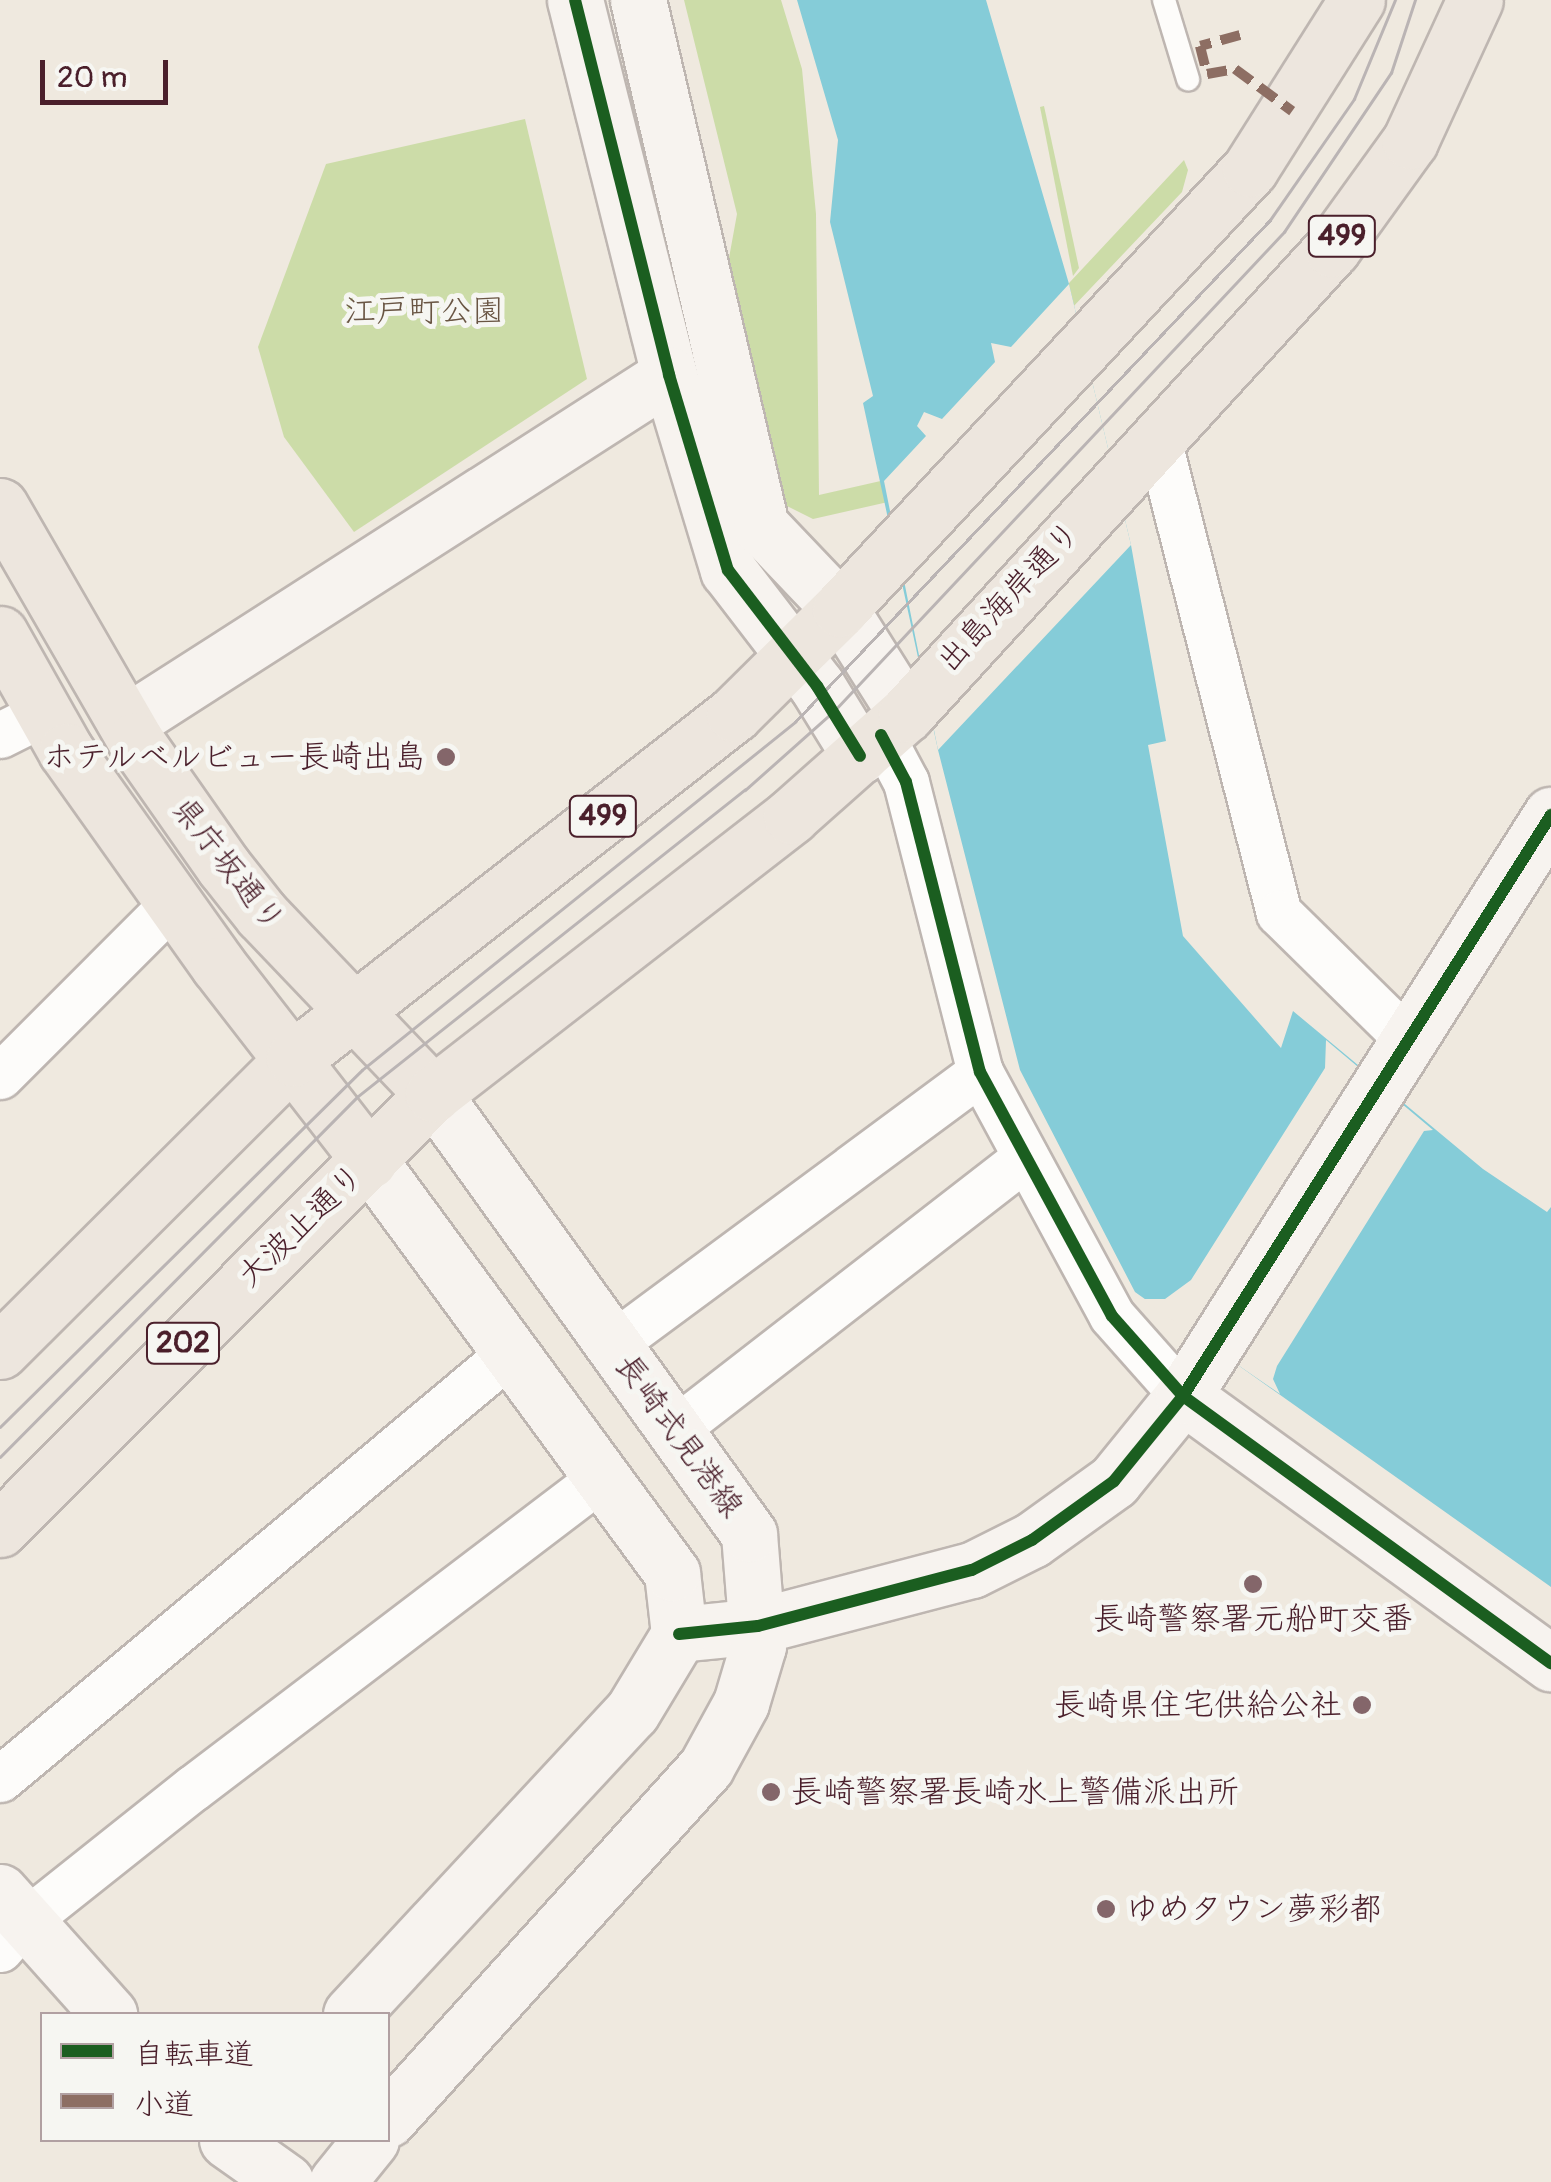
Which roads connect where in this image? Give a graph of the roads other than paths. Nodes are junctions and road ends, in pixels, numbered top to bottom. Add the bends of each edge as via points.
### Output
1 (575, 0) edge
2 (638, 0) edge
3 (1164, 0) edge
4 (1357, 0) edge
5 (1471, 3) edge
6 (1188, 78) dead end
7 (669, 374) junction
8 (1157, 435) junction
9 (0, 506) edge
10 (840, 608) junction
11 (0, 634) edge
12 (793, 654) junction
13 (126, 723) junction
14 (893, 723) junction
15 (22, 724) edge
16 (1551, 815) edge
17 (174, 902) junction
18 (354, 1010) junction
19 (1397, 1056) junction
20 (294, 1058) junction
21 (980, 1072) junction
22 (0, 1076) edge
23 (433, 1094) junction
24 (1026, 1156) junction
25 (369, 1160) junction
26 (613, 1344) junction
27 (0, 1351) edge
28 (511, 1352) junction
29 (1184, 1396) junction
30 (674, 1430) junction
31 (602, 1478) junction
32 (0, 1529) edge
33 (758, 1626) junction
34 (679, 1634) junction
35 (1551, 1663) edge
36 (0, 1779) edge
37 (8, 1921) edge
38 (107, 2012) edge
39 (353, 2012) edge
40 (390, 2117) edge
41 (369, 2142) edge
42 (231, 2153) edge
43 (286, 2182) edge
44 (337, 2182) edge

1 - 7 street
2 - 10 street via 761,526
3 - 6 lane
4 - 10 highway, 499 via 1250,169
5 - 8 highway, 出島海岸通り / 499 via 1410,141 1332,249
7 - 12 street via 728,570
7 - 13 street
8 - 14 highway, 出島海岸通り / 499
8 - 19 street via 1279,913
9 - 13 highway, 県庁坂通り
10 - 12 highway, 499
10 - 14 street
11 - 15 highway, 県庁坂通り
12 - 14 street
12 - 18 highway, 499 via 734,714
13 - 18 highway, 県庁坂通り via 262,915
14 - 21 street
14 - 23 highway, 出島海岸通り / 499
15 - 17 highway, 県庁坂通り
16 - 19 street
17 - 20 highway, 県庁坂通り
17 - 22 street
18 - 20 highway
18 - 23 highway, 県庁坂通り
19 - 29 street
20 - 25 highway, 県庁坂通り
20 - 27 highway
21 - 24 street
21 - 26 street
23 - 25 highway, 大波止通り / 202
23 - 26 street, 長崎式見港線
24 - 29 street via 1112,1316
24 - 30 street
25 - 28 street
25 - 32 highway, 大波止通り / 202
26 - 30 street, 長崎式見港線
28 - 31 street
28 - 36 street
29 - 33 street via 1114,1481 1032,1540 972,1570
29 - 35 street
30 - 33 street, 長崎式見港線 via 749,1534
31 - 34 street via 672,1573
31 - 37 street
33 - 34 street
33 - 40 street, 長崎式見港線 via 741,1704 706,1767
34 - 39 street via 632,1712
37 - 38 street
41 - 44 street
42 - 43 street

